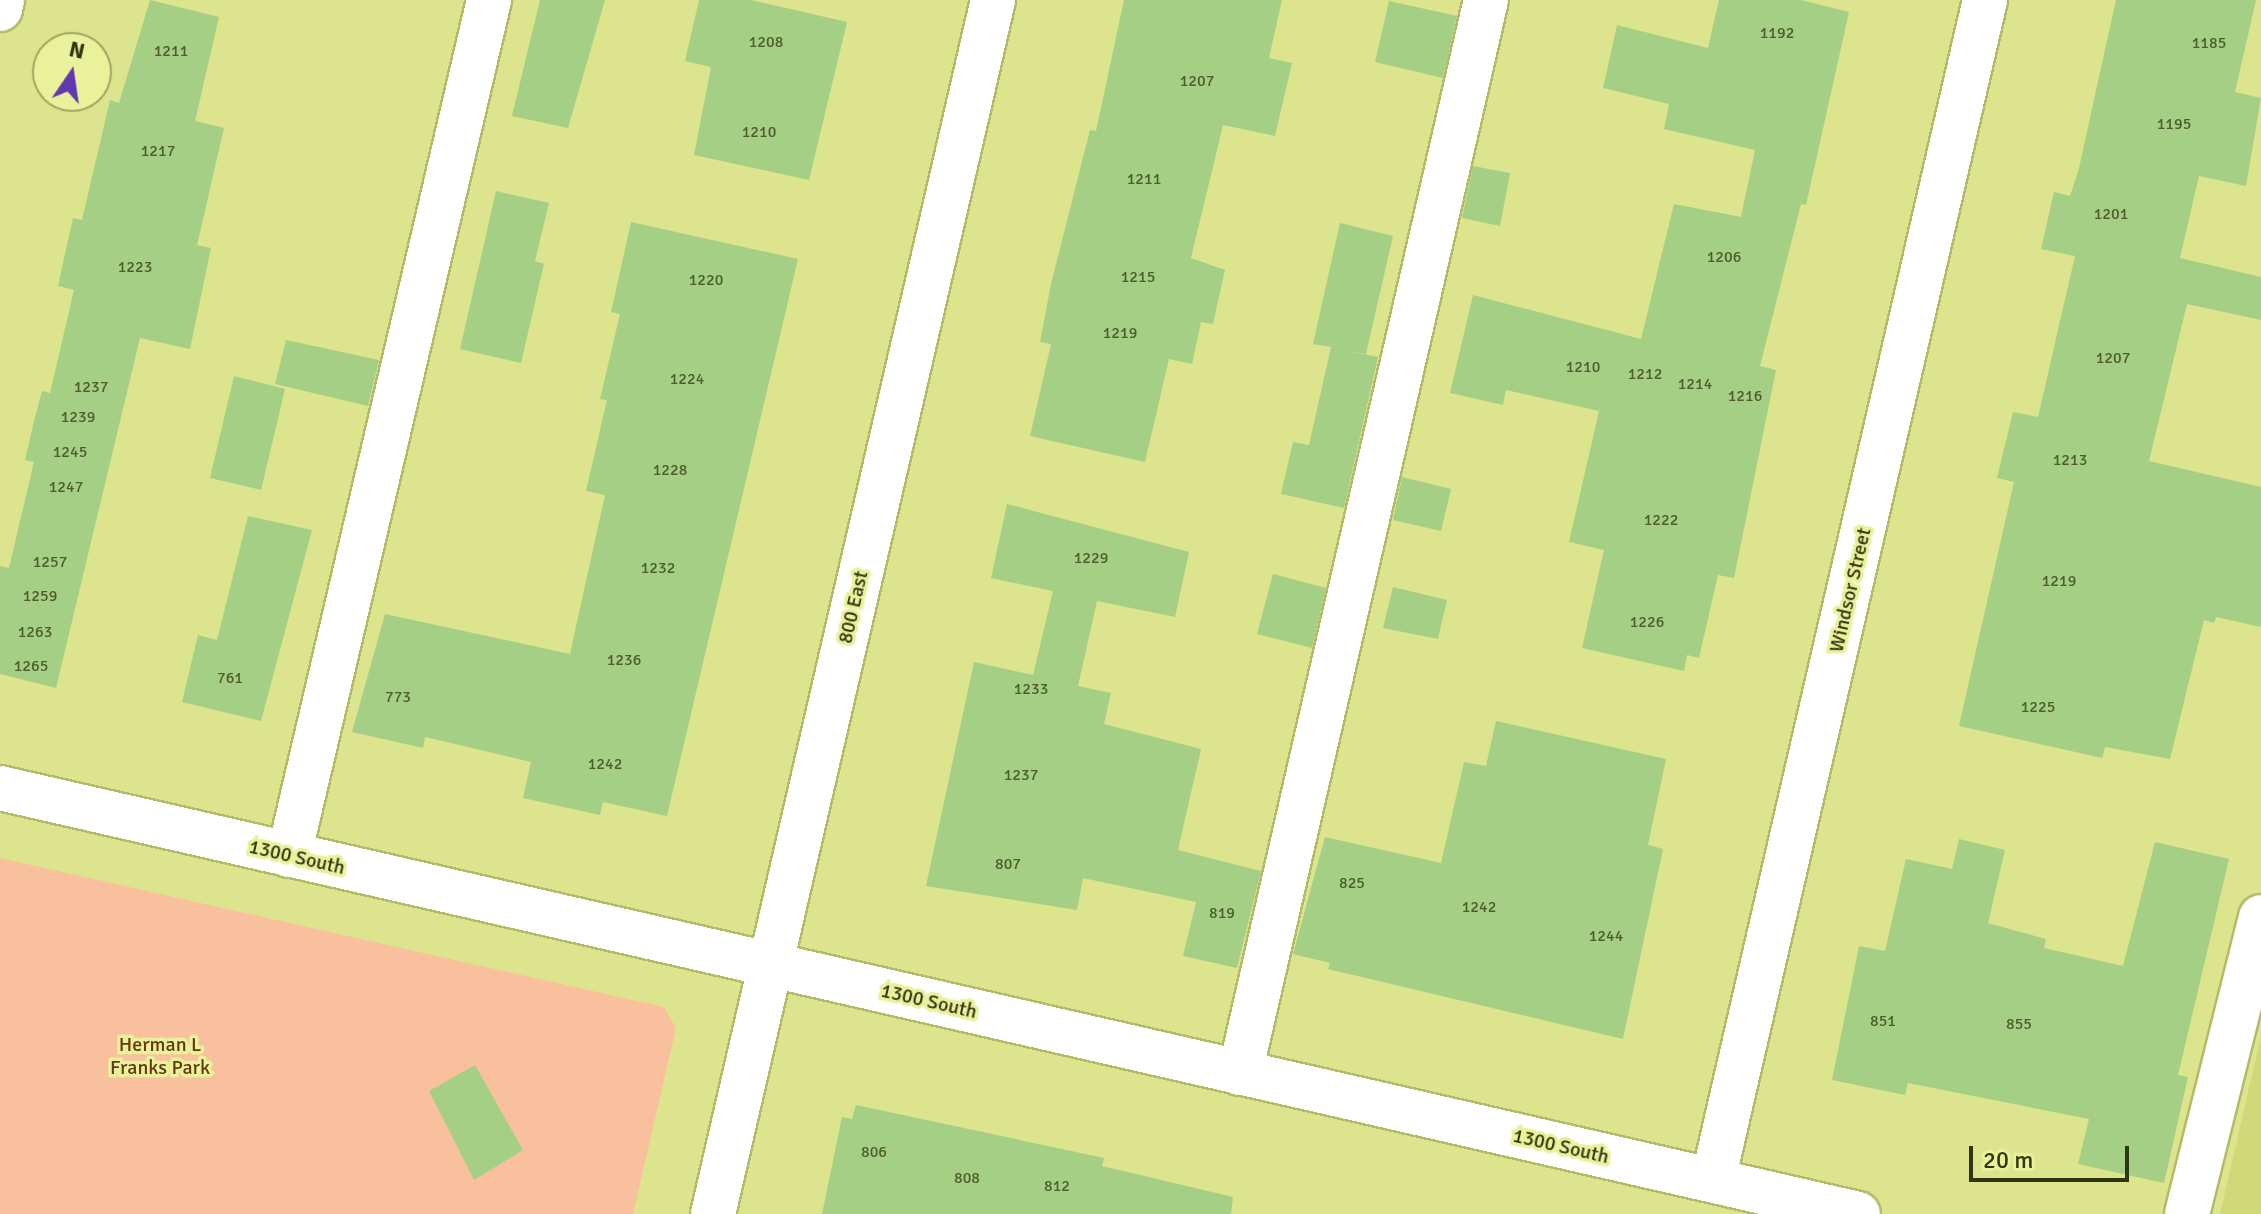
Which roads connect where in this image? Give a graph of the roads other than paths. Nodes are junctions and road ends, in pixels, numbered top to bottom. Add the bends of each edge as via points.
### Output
1 (2, 0) edge
2 (489, 0) edge
3 (993, 0) edge
4 (1486, 0) edge
5 (1985, 0) edge
6 (0, 9) edge
7 (0, 788) edge
8 (289, 855) junction
9 (2261, 917) edge
10 (770, 965) junction
11 (1240, 1073) junction
12 (1713, 1180) junction
13 (713, 1214) edge
14 (1858, 1214) edge
15 (2187, 1214) edge

1 - 6 street
2 - 8 street
3 - 10 street, 800 East
4 - 11 street
5 - 12 street, Windsor Street
7 - 8 street, 1300 South
8 - 10 street, 1300 South
9 - 15 street
10 - 11 street, 1300 South
10 - 13 street, 800 East
11 - 12 street, 1300 South
12 - 14 street, 1300 South

